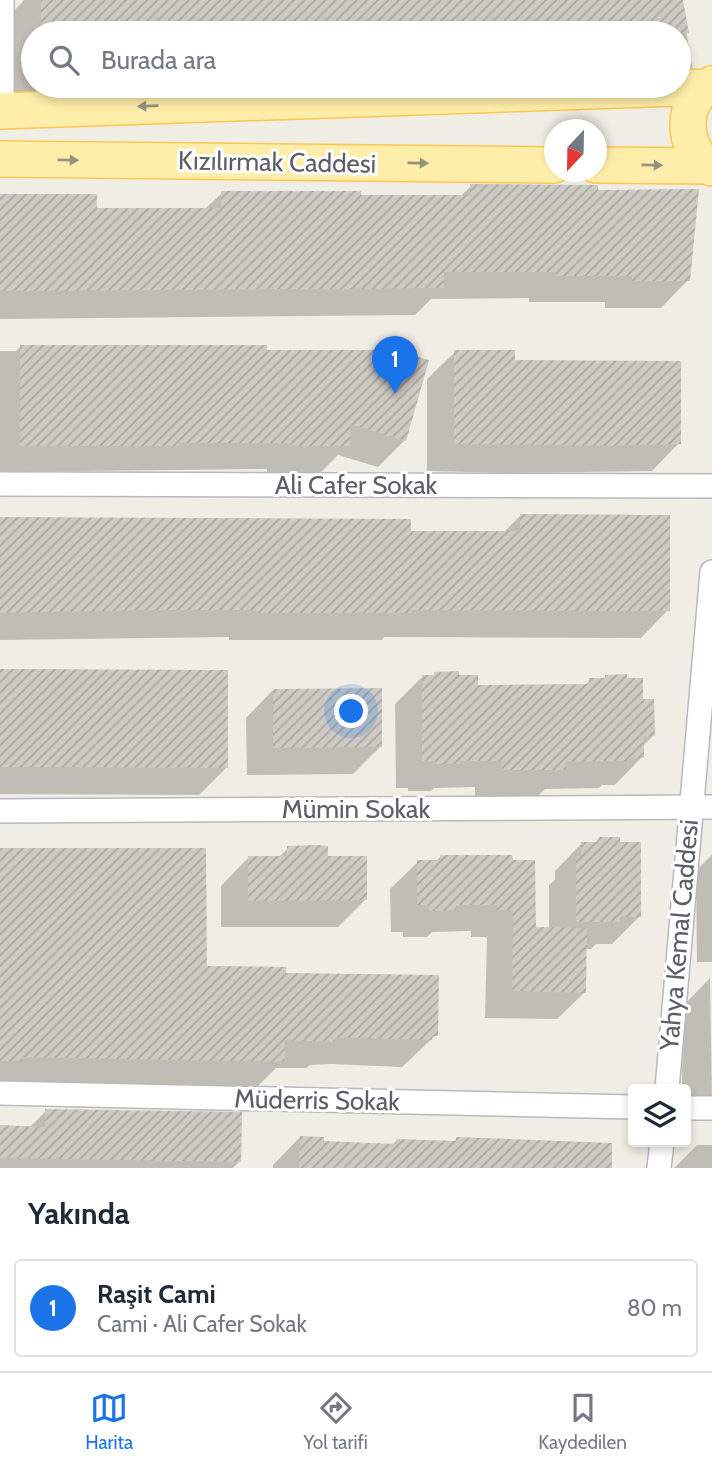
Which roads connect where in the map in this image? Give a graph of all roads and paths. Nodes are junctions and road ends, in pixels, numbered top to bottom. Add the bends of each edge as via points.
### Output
1 (2, 0) edge
2 (709, 86) edge
3 (691, 87) edge
4 (369, 98) edge
5 (1, 111) edge
6 (0, 159) edge
7 (544, 164) edge
8 (607, 165) edge
9 (710, 167) edge
10 (0, 484) edge
11 (712, 486) edge
12 (712, 572) edge
13 (701, 807) edge
14 (0, 811) edge
15 (668, 1084) edge
16 (0, 1093) edge
17 (628, 1107) edge
18 (691, 1108) edge
19 (712, 1108) edge
20 (661, 1147) edge
21 (659, 1168) edge

1 - 5 street
2 -> 3 main road
2 - 9 main road via 695,99 687,127 690,142
4 -> 5 main road
6 -> 7 main road, Kızılırmak Caddesi
8 -> 9 main road
10 - 11 street, Ali Cafer Sokak
12 - 13 street, Yahya Kemal Caddesi
13 - 14 street, Mümin Sokak
13 - 15 street, Yahya Kemal Caddesi
16 - 17 street, Müderris Sokak
18 - 19 street
20 - 21 street

